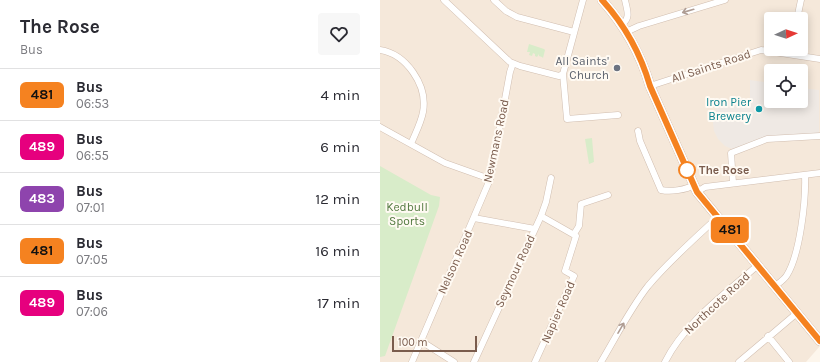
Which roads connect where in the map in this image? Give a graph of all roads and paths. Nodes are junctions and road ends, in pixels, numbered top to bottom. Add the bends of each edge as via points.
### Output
1 (444, 0) edge
2 (494, 0) edge
3 (583, 0) edge
4 (602, 0) edge
5 (625, 0) edge
6 (725, 0) edge
7 (801, 0) edge
8 (798, 12) edge
9 (624, 28) junction
10 (574, 32) junction
11 (380, 50) edge
12 (764, 50) edge
13 (808, 56) edge
14 (820, 59) edge
15 (513, 63) junction
16 (563, 74) junction
17 (650, 86) junction
18 (618, 115) dead end
19 (380, 127) edge
20 (638, 132) dead end
21 (820, 136) edge
22 (411, 144) junction
23 (820, 173) edge
24 (805, 175) junction
25 (551, 178) dead end
26 (490, 179) junction
27 (733, 183) junction
28 (696, 188) junction
29 (608, 196) dead end
30 (541, 216) junction
31 (718, 217) junction
32 (474, 218) junction
33 (535, 228) junction
34 (574, 234) junction
35 (758, 265) junction
36 (775, 286) junction
37 (797, 312) junction
38 (768, 336) junction
39 (421, 341) junction
40 (820, 341) edge
41 (412, 362) edge
42 (454, 362) edge
43 (474, 362) edge
44 (536, 362) edge
45 (601, 362) edge
46 (665, 362) edge
47 (738, 362) edge
48 (789, 362) edge

1 - 15 street
2 - 10 street via 517,17
3 - 10 street
4 - 9 street
5 - 9 street via 628,18
6 -> 9 street via 639,26
7 - 8 street
9 - 17 street
10 - 16 street
11 - 22 street via 388,51 405,61 423,92 423,112
12 - 17 street, All Saints Road
13 - 14 street, All Saints Road
15 - 16 street via 559,76
15 - 26 street, Newmans Road
16 - 18 street via 567,119
17 - 28 street
19 - 22 street
20 - 28 street via 660,189 663,191
21 - 27 street via 767,139 731,153
22 - 26 street via 449,165
23 - 24 street
24 - 27 street
24 - 36 street via 805,201 793,260 786,277
25 - 30 street, Seymour Road
26 - 32 street, Newmans Road
27 - 28 street
28 - 31 street
29 - 34 street via 580,204 579,226
30 - 33 street, Seymour Road
30 - 34 street
31 - 35 street
45 -> 31 street via 649,285
32 - 33 street, Nelson Road
32 - 39 street, Nelson Road
33 - 43 street, Seymour Road
34 - 44 street, Napier Road via 576,238 565,271 574,276
35 - 36 street
35 - 46 street, Northcote Road via 702,315 679,340
36 - 37 street
37 - 38 street
37 - 40 street
38 - 47 street
38 - 48 street
39 - 41 street, Nelson Road
39 - 42 street

